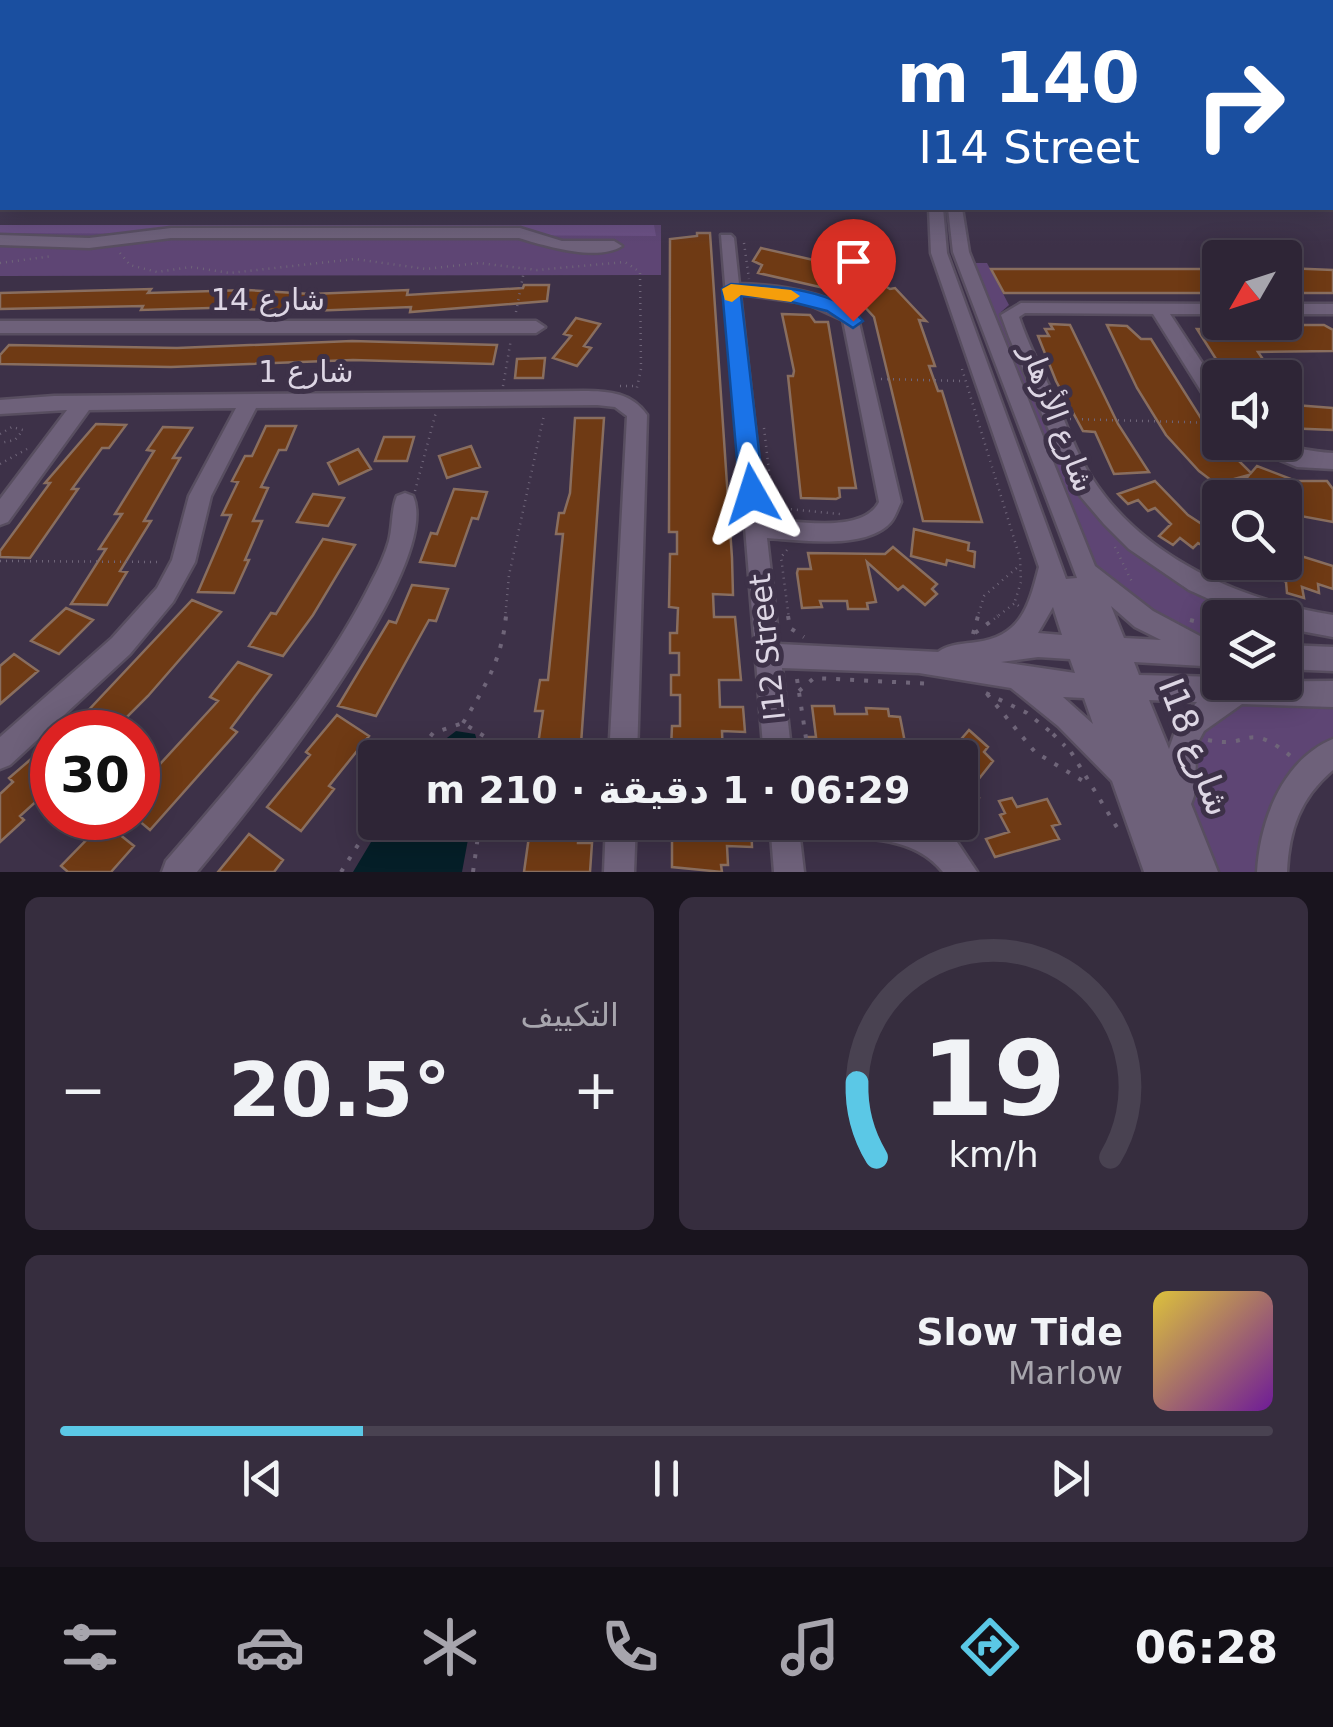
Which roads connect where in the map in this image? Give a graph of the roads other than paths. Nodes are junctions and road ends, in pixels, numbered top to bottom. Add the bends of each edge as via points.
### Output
1 (936, 210) edge
2 (955, 210) edge
3 (0, 240) edge
4 (735, 240) road end
5 (614, 246) dead end
6 (741, 289) junction
7 (1302, 309) edge
8 (1333, 309) edge
9 (1202, 310) edge
10 (1160, 311) junction
11 (0, 327) edge
12 (536, 327) dead end
13 (1202, 377) edge
14 (250, 402) junction
15 (83, 403) junction
16 (0, 407) edge
17 (1276, 460) edge
18 (1323, 461) edge
19 (1022, 484) junction
20 (410, 500) road end
21 (0, 516) edge
22 (756, 528) junction
23 (1050, 563) junction
24 (1086, 571) junction
25 (1333, 626) edge
26 (1202, 647) edge
27 (1097, 648) junction
28 (789, 650) junction
29 (1202, 654) edge
30 (1302, 658) edge
31 (1333, 659) edge
32 (1001, 669) junction
33 (1113, 686) junction
34 (1202, 689) edge
35 (1302, 693) edge
36 (1333, 694) edge
37 (1221, 700) edge
38 (625, 740) edge
39 (780, 740) edge
40 (1333, 753) edge
41 (0, 755) edge
42 (1125, 778) junction
43 (1181, 813) junction
44 (620, 840) edge
45 (786, 840) edge
46 (934, 840) edge
47 (176, 872) edge
48 (619, 872) edge
49 (789, 872) edge
50 (962, 872) edge
51 (1159, 872) edge
52 (1186, 872) edge
53 (1204, 872) edge
54 (1272, 872) edge

1 - 19 street, شارع الأزهار via 939,252
2 - 24 street, شارع الأزهار via 960,252
3 - 5 street via 520,233 562,246
4 - 6 street, I12 Street
6 - 22 street, I12 Street
6 - 22 street via 848,314 890,502 872,526 853,530
7 - 8 street
9 - 10 street
10 - 13 street
10 - 25 street via 1013,310 1010,317 1082,482 1120,526 1163,560 1228,597
11 - 12 street, شارع 14
14 - 15 street, شارع 1
14 - 38 street, شارع 1 via 629,404 637,415
14 - 41 street via 200,496 183,562 166,595 121,646
15 - 16 street, شارع 1
15 - 21 street
17 - 18 street
19 - 23 street, شارع الأزهار
19 - 27 street via 1053,537
20 - 47 street via 401,547 341,655 264,766
22 - 28 street, I12 Street
23 - 27 street, شارع الأزهار
23 - 32 street via 1037,618
24 - 26 street via 1144,619
24 - 27 street, شارع الأزهار
27 - 29 street
27 - 32 street via 1038,645
27 - 33 street, I18 شارع
27 - 33 street
28 - 32 street
28 - 39 street, I12 Street
30 - 31 street
32 - 33 street
32 - 42 street
33 - 34 street
33 - 42 street, I18 شارع
33 - 43 street, I18 شارع
33 - 52 street
35 - 36 street
37 - 43 street via 1189,726 1180,759
40 - 54 street via 1292,794 1279,821
42 - 51 street, I18 شارع
43 - 53 street, I18 شارع
44 - 48 street
45 - 49 street
46 - 50 street

